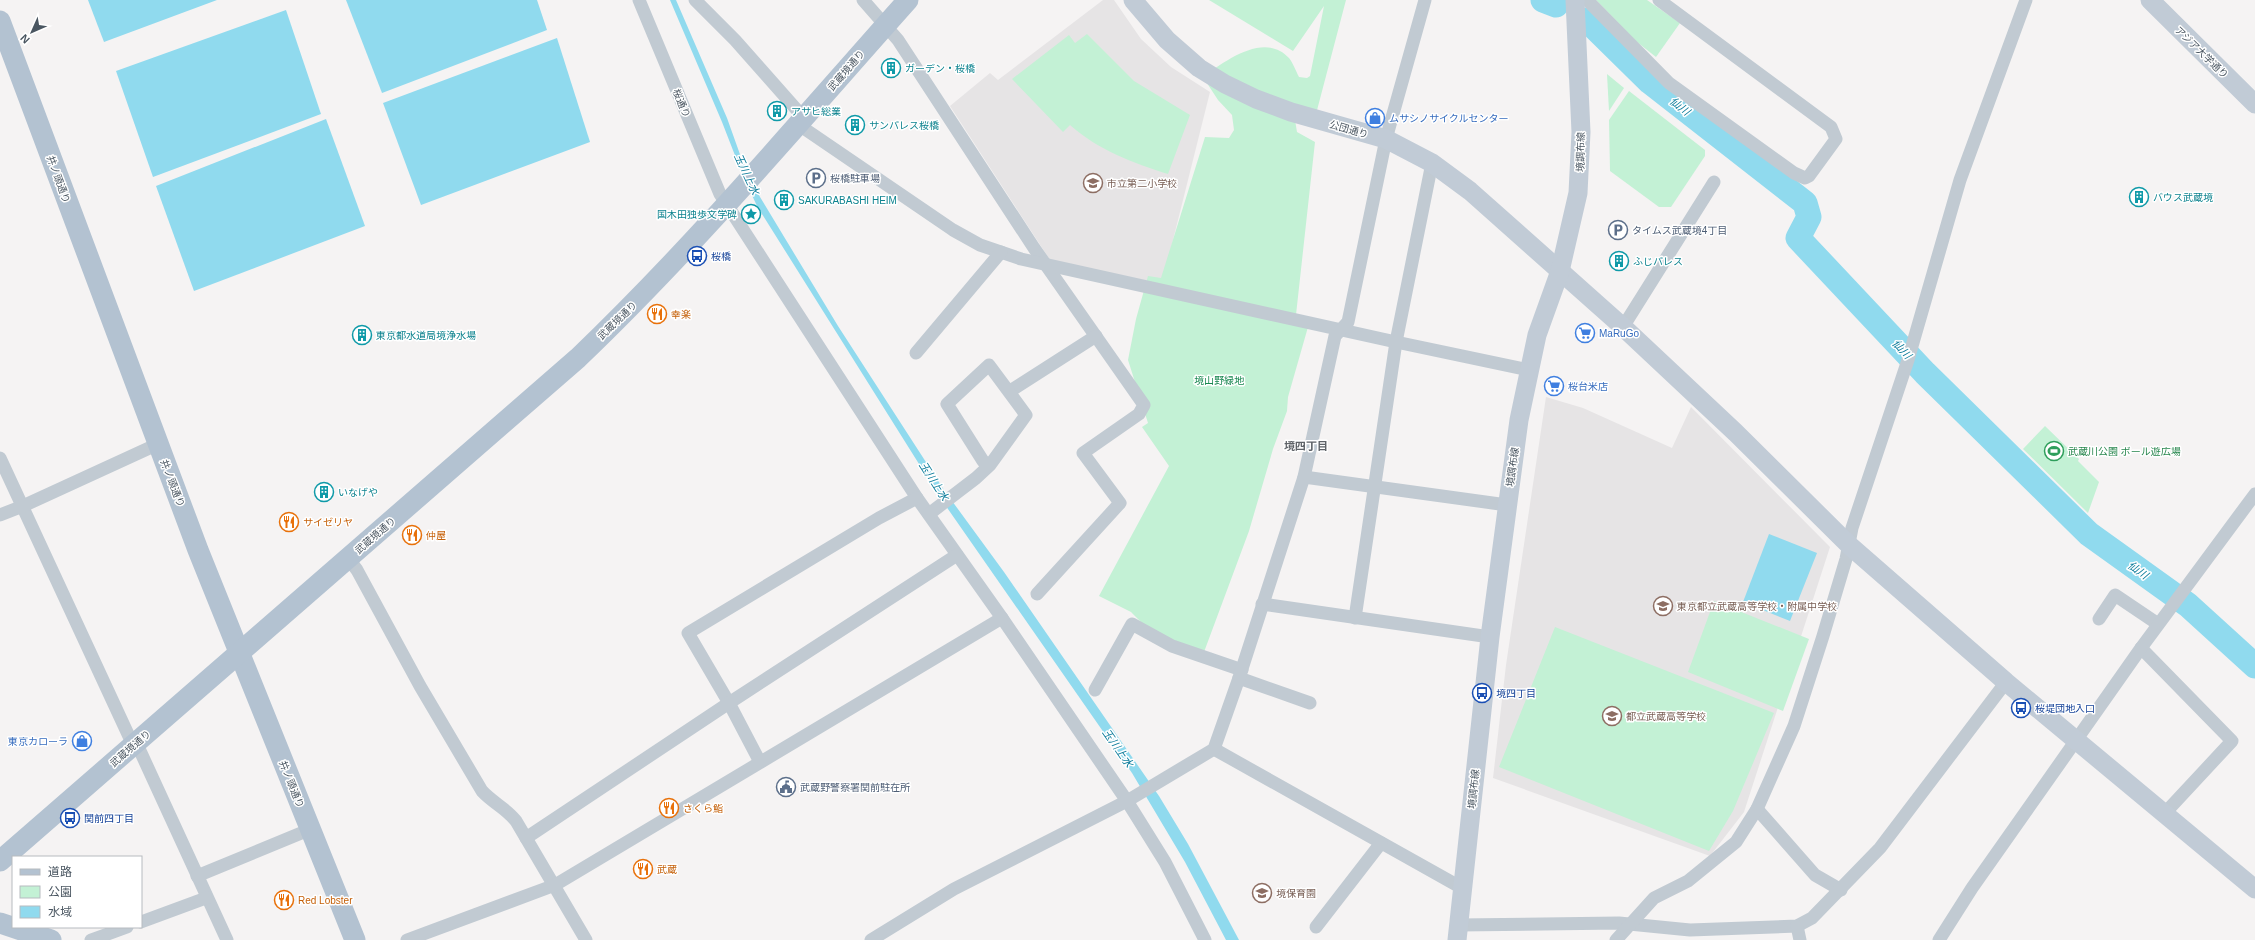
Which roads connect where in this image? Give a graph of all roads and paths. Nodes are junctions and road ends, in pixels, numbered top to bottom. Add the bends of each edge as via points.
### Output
1 (639, 0) edge
2 (696, 0) edge
3 (863, 0) edge
4 (908, 0) edge
5 (1133, 0) edge
6 (1425, 0) edge
7 (1575, 0) edge
8 (1587, 0) edge
9 (1659, 0) edge
10 (2026, 0) edge
11 (2150, 0) edge
12 (0, 21) edge
13 (886, 25) junction
14 (2255, 104) edge
15 (802, 122) junction
16 (1386, 139) junction
17 (1432, 163) junction
18 (1714, 182) dead end
19 (731, 200) junction
20 (1001, 252) junction
21 (1046, 266) junction
22 (1560, 271) junction
23 (1623, 327) junction
24 (1340, 330) junction
25 (1096, 336) junction
26 (1396, 342) junction
27 (916, 353) dead end
28 (1529, 370) junction
29 (1010, 391) junction
30 (158, 444) junction
31 (0, 458) edge
32 (990, 465) junction
33 (1304, 477) junction
34 (1375, 487) junction
35 (2255, 494) edge
36 (917, 498) junction
37 (1507, 505) junction
38 (23, 506) junction
39 (0, 514) edge
40 (929, 514) junction
41 (1849, 545) junction
42 (958, 555) junction
43 (348, 558) junction
44 (1037, 594) dead end
45 (1262, 604) junction
46 (1002, 618) junction
47 (1355, 618) junction
48 (2099, 618) dead end
49 (2158, 624) junction
50 (1490, 637) junction
51 (2141, 648) junction
52 (239, 654) junction
53 (1241, 674) junction
54 (2006, 682) junction
55 (1095, 690) dead end
56 (1310, 702) dead end
57 (729, 703) junction
58 (2077, 740) junction
59 (135, 744) junction
60 (1214, 749) junction
61 (760, 762) junction
62 (1132, 798) junction
63 (1757, 810) junction
64 (2165, 813) junction
65 (311, 829) junction
66 (526, 838) junction
67 (1381, 843) junction
68 (0, 861) edge
69 (197, 876) junction
70 (555, 885) junction
71 (1462, 888) junction
72 (2255, 889) edge
73 (1840, 890) junction
74 (206, 898) junction
75 (142, 922) edge
76 (0, 923) edge
77 (1625, 923) junction
78 (1797, 926) junction
79 (12, 927) edge
80 (1316, 927) dead end
81 (15, 928) edge
82 (124, 928) edge
83 (1458, 933) edge
84 (51, 940) edge
85 (91, 940) edge
86 (227, 940) edge
87 (355, 940) edge
88 (407, 940) edge
89 (586, 940) edge
90 (871, 940) edge
91 (1205, 940) edge
92 (1616, 940) edge
93 (1800, 940) edge
94 (1939, 940) edge

1 - 19 street, 桜通り via 720,194
2 - 15 street via 735,40
3 - 13 street
4 - 13 main road, 武蔵境通り
5 - 16 street, 公団通り via 1167,40 1199,68 1225,84 1256,100 1291,112
6 - 16 street
7 - 22 street, 境調布線 via 1580,171 1576,208
8 - 9 street via 1669,83 1794,173 1804,178 1809,176 1836,139 1832,127
10 - 41 street via 1960,180 1908,360 1852,528
11 - 14 street, アジア大学通り
12 - 30 main road, 井ノ頭通り
13 - 15 main road, 武蔵境通り
13 - 21 street
15 - 19 main road, 武蔵境通り
15 - 20 street via 953,230
16 - 17 street, 公団通り
16 - 24 street via 1348,322
17 - 22 street, 公団通り via 1470,191
17 - 26 street
18 - 23 street
19 - 36 street, 桜通り
19 - 43 main road, 武蔵境通り via 639,300 578,358
20 - 21 street
20 - 27 street
21 - 24 street
21 - 25 street
22 - 23 street, 公団通り
22 - 28 street, 境調布線
23 - 41 street, 公団通り via 1736,433
24 - 26 street
24 - 33 street via 1335,336
25 - 29 street
25 - 44 street via 1144,405 1139,414 1083,453 1120,503
26 - 28 street
26 - 34 street
28 - 37 street, 境調布線
29 - 32 street via 1026,415
29 - 32 street via 989,365 947,404 983,461
30 - 38 street
30 - 52 main road, 井ノ頭通り
31 - 38 street
32 - 40 street
33 - 34 street
33 - 45 street
34 - 37 street
34 - 47 street
35 - 49 street
36 - 40 street, 桜通り
36 - 57 street via 879,518 688,633
37 - 50 street, 境調布線
38 - 39 street
38 - 59 street
40 - 42 street, 桜通り
41 - 54 street, 公団通り
41 - 63 street via 1801,704
42 - 46 street, 桜通り
42 - 57 street
43 - 52 main road, 武蔵境通り
43 - 66 street via 482,791 491,802 507,810
45 - 47 street
45 - 53 street
46 - 61 street
46 - 62 street, 桜通り
47 - 50 street
48 - 49 street via 2115,595
49 - 51 street
50 - 71 street, 境調布線
51 - 58 street
51 - 64 street via 2232,740
52 - 59 main road, 武蔵境通り
52 - 65 main road, 井ノ頭通り
53 - 55 street via 1172,646 1132,624
53 - 56 street
53 - 60 street
54 - 58 street, 公団通り
54 - 73 street via 1880,848
57 - 61 street
57 - 66 street
58 - 64 street, 公団通り
58 - 94 street via 1972,888
59 - 68 main road, 武蔵境通り
59 - 69 street
60 - 62 street
60 - 67 street
61 - 70 street
62 - 90 street via 954,889
62 - 91 street, 桜通り
63 - 73 street via 1815,875
63 - 77 street via 1736,842 1688,881 1654,898
64 - 72 street, 公団通り
65 - 69 street
65 - 87 main road, 井ノ頭通り
66 - 70 street
67 - 71 street
67 - 80 street
69 - 74 street
70 - 88 street
70 - 89 street
71 - 83 street, 境調布線
73 - 78 street via 1812,918
74 - 75 street
74 - 86 street
76 - 79 main road
77 - 78 street via 1690,930
77 - 83 street
77 - 92 street
78 - 93 street
81 - 84 main road
82 - 85 street

